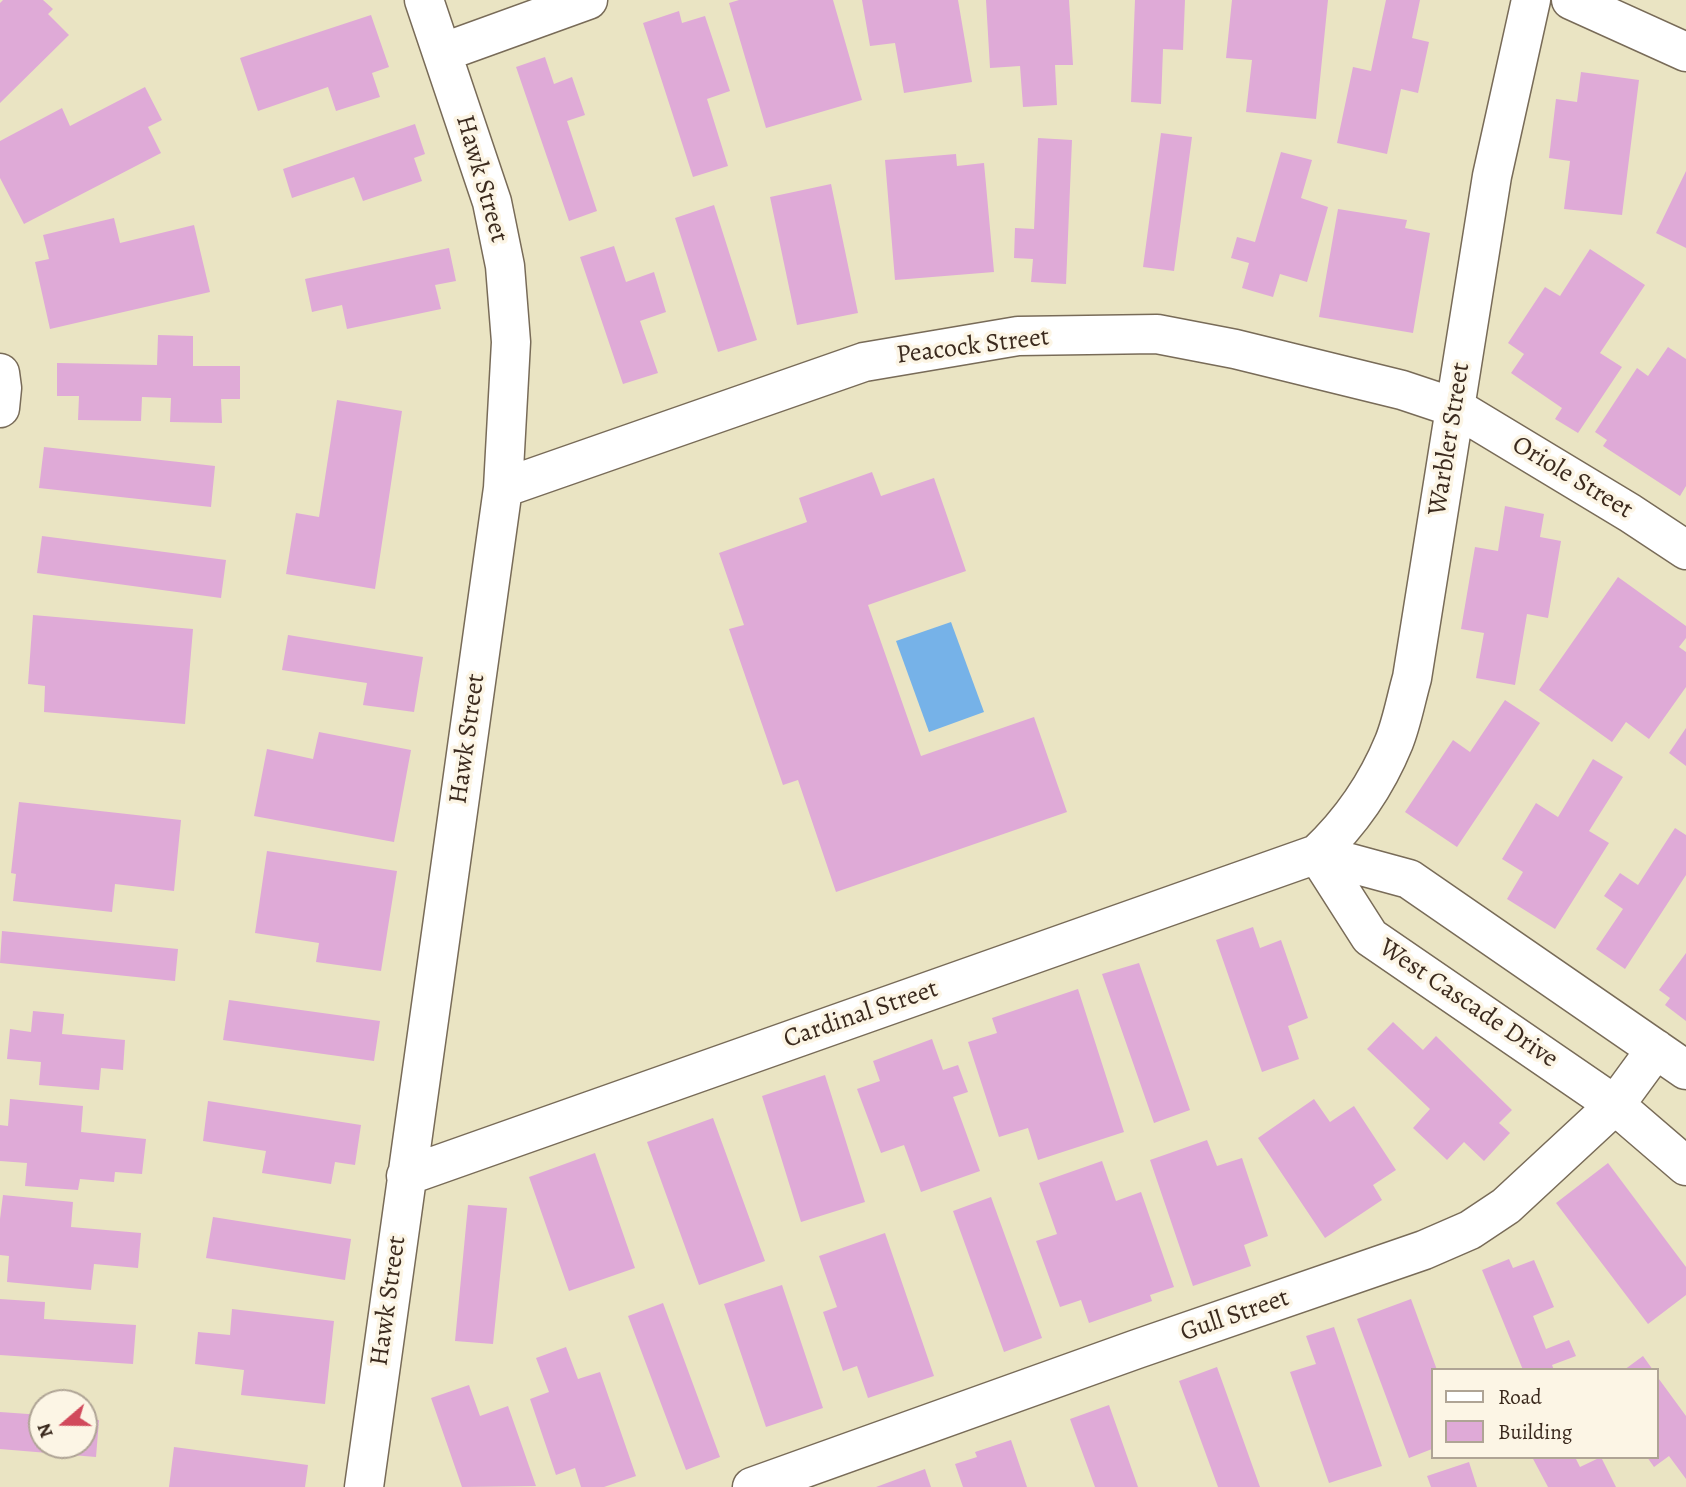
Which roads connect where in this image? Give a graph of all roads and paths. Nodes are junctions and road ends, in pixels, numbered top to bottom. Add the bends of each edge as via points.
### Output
1 (424, 0) edge
2 (588, 0) edge
3 (1531, 0) edge
4 (1571, 0) edge
5 (444, 52) junction
6 (1686, 52) edge
7 (0, 373) edge
8 (0, 408) edge
9 (1455, 408) junction
10 (503, 488) junction
11 (1686, 550) edge
12 (1317, 853) junction
13 (1671, 1059) edge
14 (1615, 1105) junction
15 (1686, 1166) edge
16 (406, 1176) junction
17 (364, 1487) edge
18 (752, 1487) edge

1 - 5 street, Hawk Street
2 - 5 street
3 - 9 street, Warbler Street via 1492,176
4 - 6 street
5 - 10 street, Hawk Street via 492,202 505,265 511,342
7 - 8 street
9 - 10 street, Peacock Street via 1389,386 1157,334 1018,336 864,362
9 - 11 street, Oriole Street
9 - 12 street, Warbler Street via 1412,678 1395,740 1371,791 1341,831
10 - 16 street, Hawk Street
12 - 13 street via 1409,879
12 - 14 street, West Cascade Drive via 1370,937
12 - 16 street, Cardinal Street
13 - 14 street, Gull Street
14 - 15 street, West Cascade Drive
14 - 18 street, Gull Street via 1506,1206 1471,1230
16 - 17 street, Hawk Street

